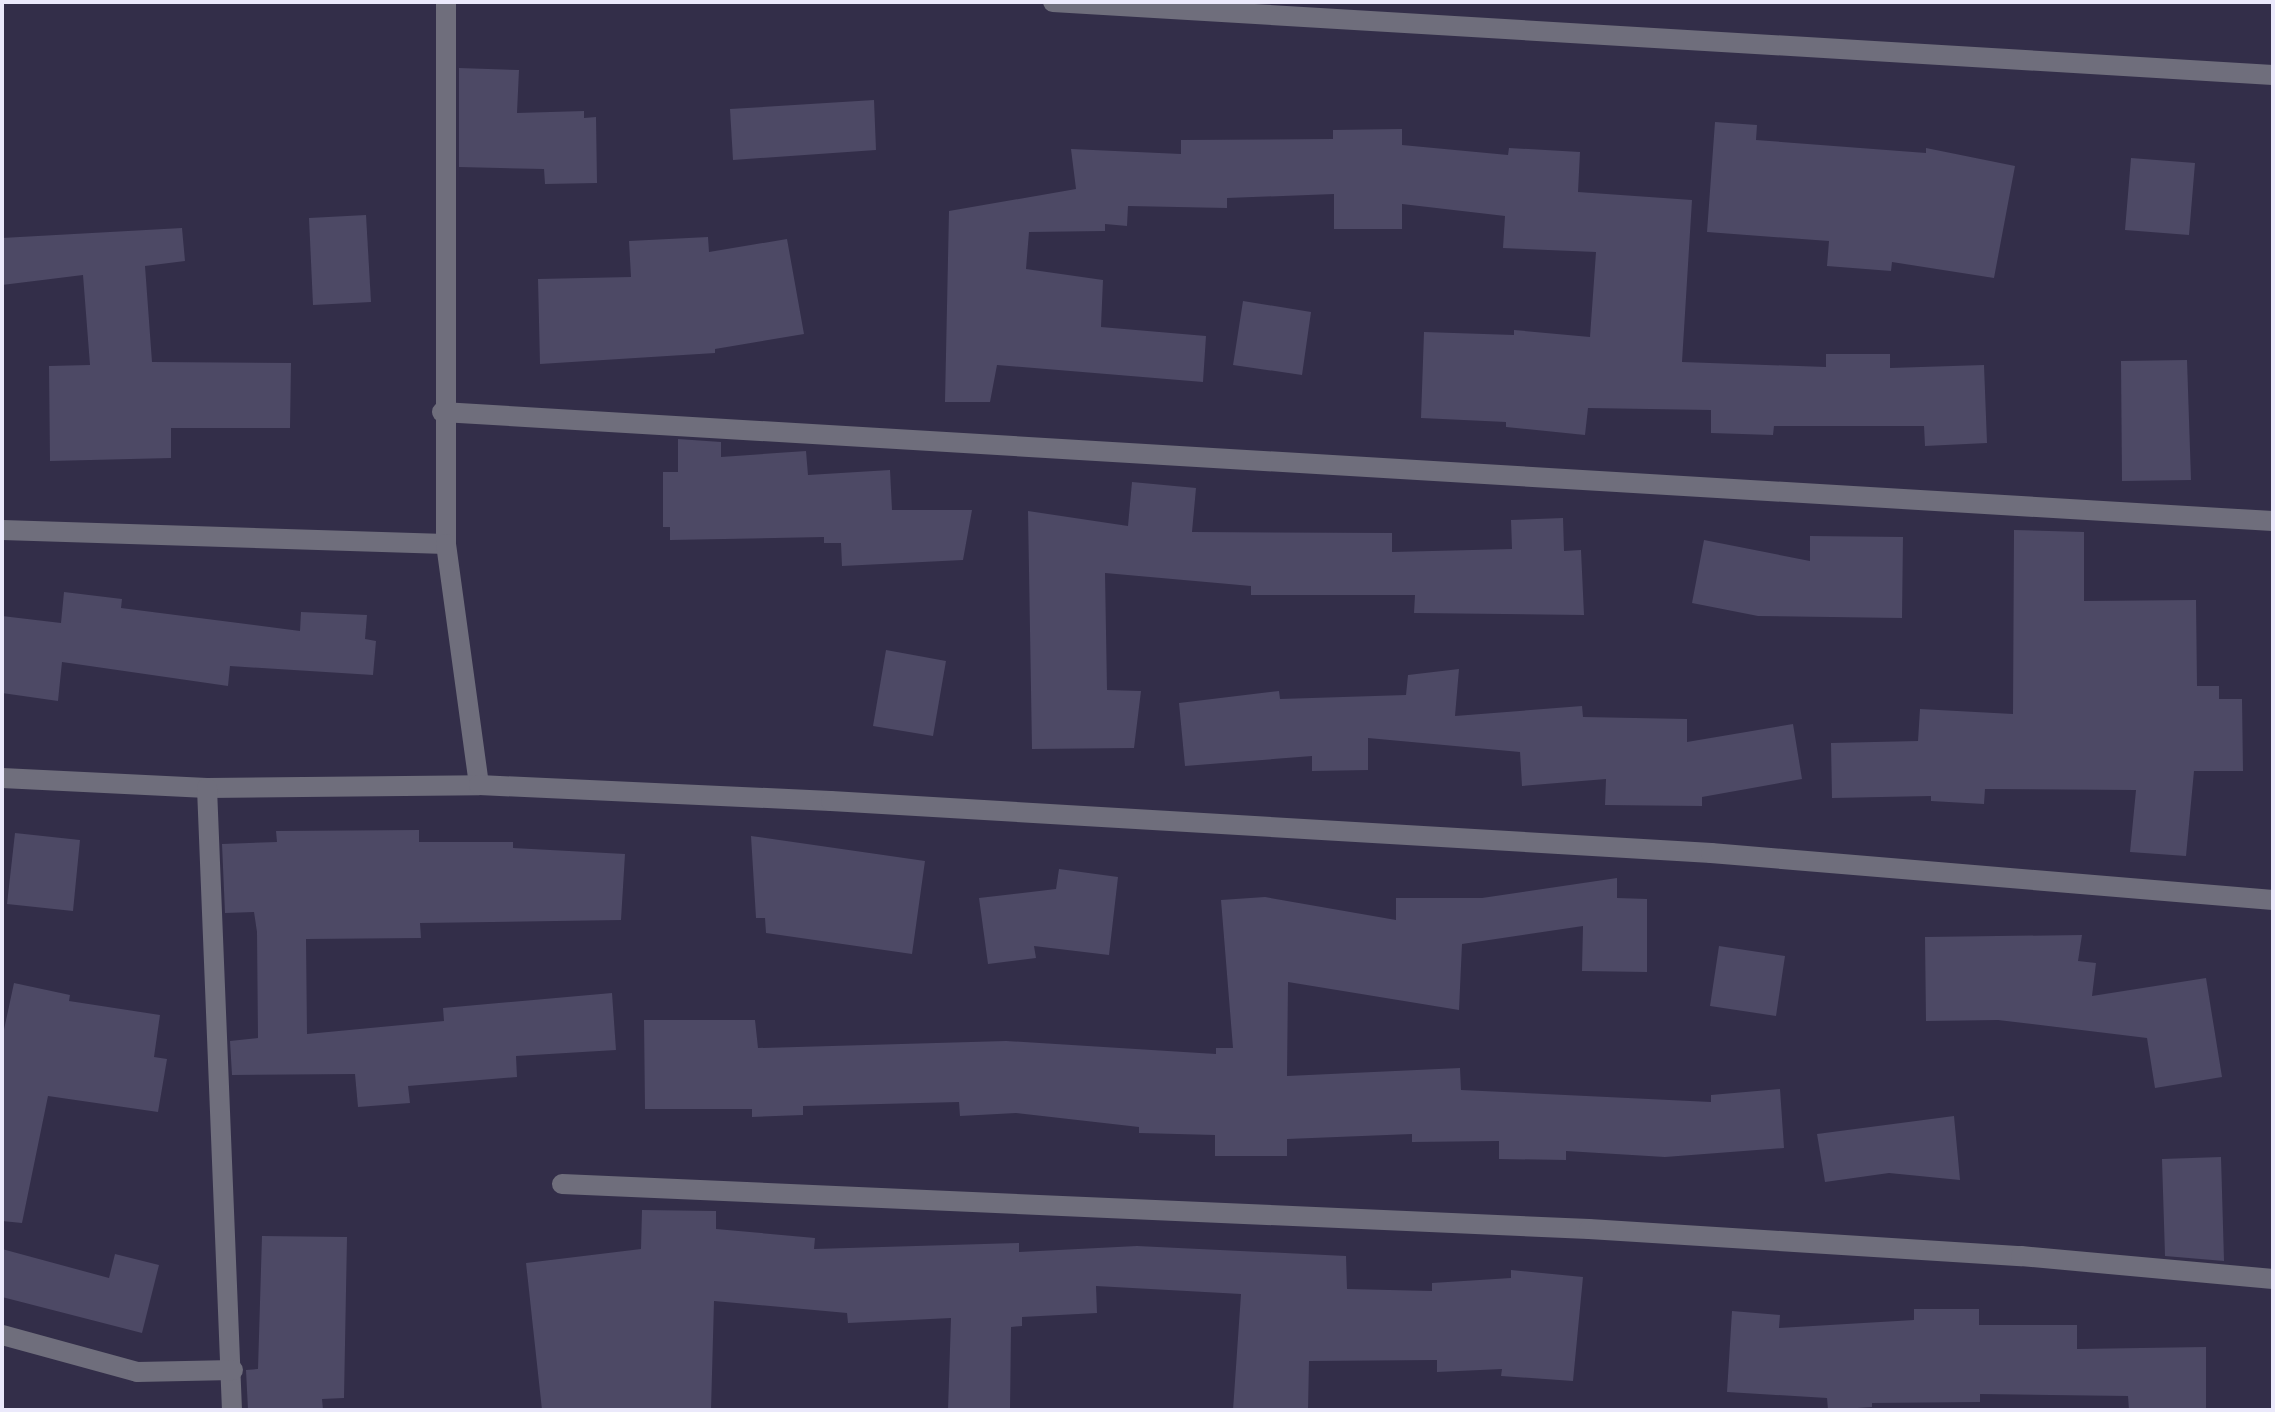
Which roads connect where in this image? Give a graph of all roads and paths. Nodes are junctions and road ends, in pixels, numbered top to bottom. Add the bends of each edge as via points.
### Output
1 (446, 2) edge
2 (1053, 2) edge
3 (2273, 75) edge
4 (442, 412) junction
5 (2273, 521) edge
6 (2, 530) edge
7 (446, 544) junction
8 (2, 778) edge
9 (479, 785) junction
10 (207, 788) junction
11 (2273, 900) edge
12 (562, 1184) dead end
13 (2273, 1279) edge
14 (2, 1335) edge
15 (233, 1370) junction
16 (232, 1410) edge

1 - 4 street
2 - 3 street
4 - 5 street
4 - 7 street
6 - 7 street
7 - 9 street
8 - 10 street
9 - 10 street
9 - 11 street via 1696,852
10 - 15 street
12 - 13 street via 1589,1229 2021,1256
14 - 15 street via 137,1372
15 - 16 street

